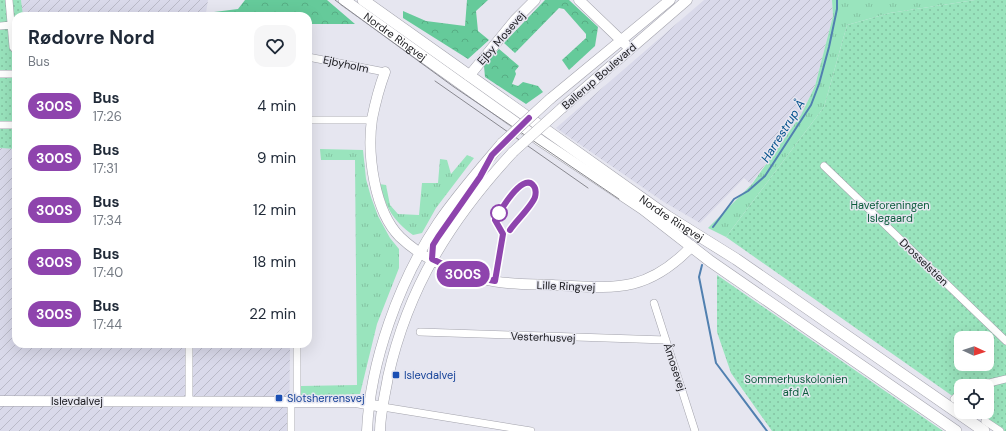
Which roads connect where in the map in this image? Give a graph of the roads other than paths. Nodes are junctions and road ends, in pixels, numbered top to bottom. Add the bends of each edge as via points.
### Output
1 (8, 0) edge
2 (344, 0) edge
3 (363, 0) edge
4 (535, 0) edge
5 (579, 0) edge
6 (670, 0) edge
7 (687, 0) edge
8 (11, 25) junction
9 (0, 26) edge
10 (12, 32) edge
11 (621, 40) junction
12 (630, 50) junction
13 (312, 58) edge
14 (384, 72) joint
15 (0, 74) edge
16 (12, 74) edge
17 (469, 76) junction
18 (312, 120) edge
19 (372, 120) junction
20 (0, 125) edge
21 (12, 125) edge
22 (492, 155) junction
23 (824, 166) dead end
24 (692, 246) junction
25 (421, 253) junction
26 (432, 259) junction
27 (654, 303) dead end
28 (420, 332) dead end
29 (399, 336) junction
30 (666, 340) junction
31 (1006, 341) edge
32 (189, 348) edge
33 (297, 348) edge
34 (1006, 379) edge
35 (994, 382) edge
36 (0, 401) edge
37 (189, 401) junction
38 (294, 402) junction
39 (369, 404) junction
40 (383, 407) junction
41 (985, 426) edge
42 (291, 431) edge
43 (367, 431) edge
44 (380, 431) edge
45 (529, 431) edge
46 (695, 431) edge
47 (956, 431) edge
48 (1000, 431) edge

1 - 8 street
2 - 24 main road, Nordre Ringvej
3 - 17 main road, Nordre Ringvej
4 - 17 street, Ejby Mosevej
5 - 11 street
6 - 11 street, Ballerup Boulevard
7 - 12 street, Ballerup Boulevard
8 - 9 street
8 - 10 street
11 - 12 street
11 - 22 street, Ballerup Boulevard, bridge via 550,99
12 - 26 street, Ballerup Boulevard, bridge via 513,152 471,200
13 - 14 street, Ejbyholm
14 - 19 street
15 - 16 street
17 - 41 main road, Nordre Ringvej via 672,219
18 - 19 street
19 - 25 street via 371,160 381,206 400,237
20 - 21 street
22 - 25 street via 454,202
22 - 26 street via 480,177 433,245
23 - 31 street, Drosselstien
24 - 26 street, Lille Ringvej via 661,273 648,280 619,287 499,282 468,276
24 - 47 main road, Nordre Ringvej
25 - 26 street
25 - 29 street via 422,268 400,319
25 - 39 street via 393,314 381,351
26 - 29 street
27 - 30 street, Åmosevej
28 - 30 street, Vesterhusvej
29 - 40 street
30 - 46 street, Åmosevej
32 - 37 street
33 - 38 street
34 - 35 street
36 - 37 street, Islevdalvej
37 - 38 street, Islevdalvej
38 - 39 street, Islevdalvej
38 - 42 street
39 - 40 street, Islevdalvej
39 - 43 street
40 - 44 street
40 - 45 street
41 - 48 street

